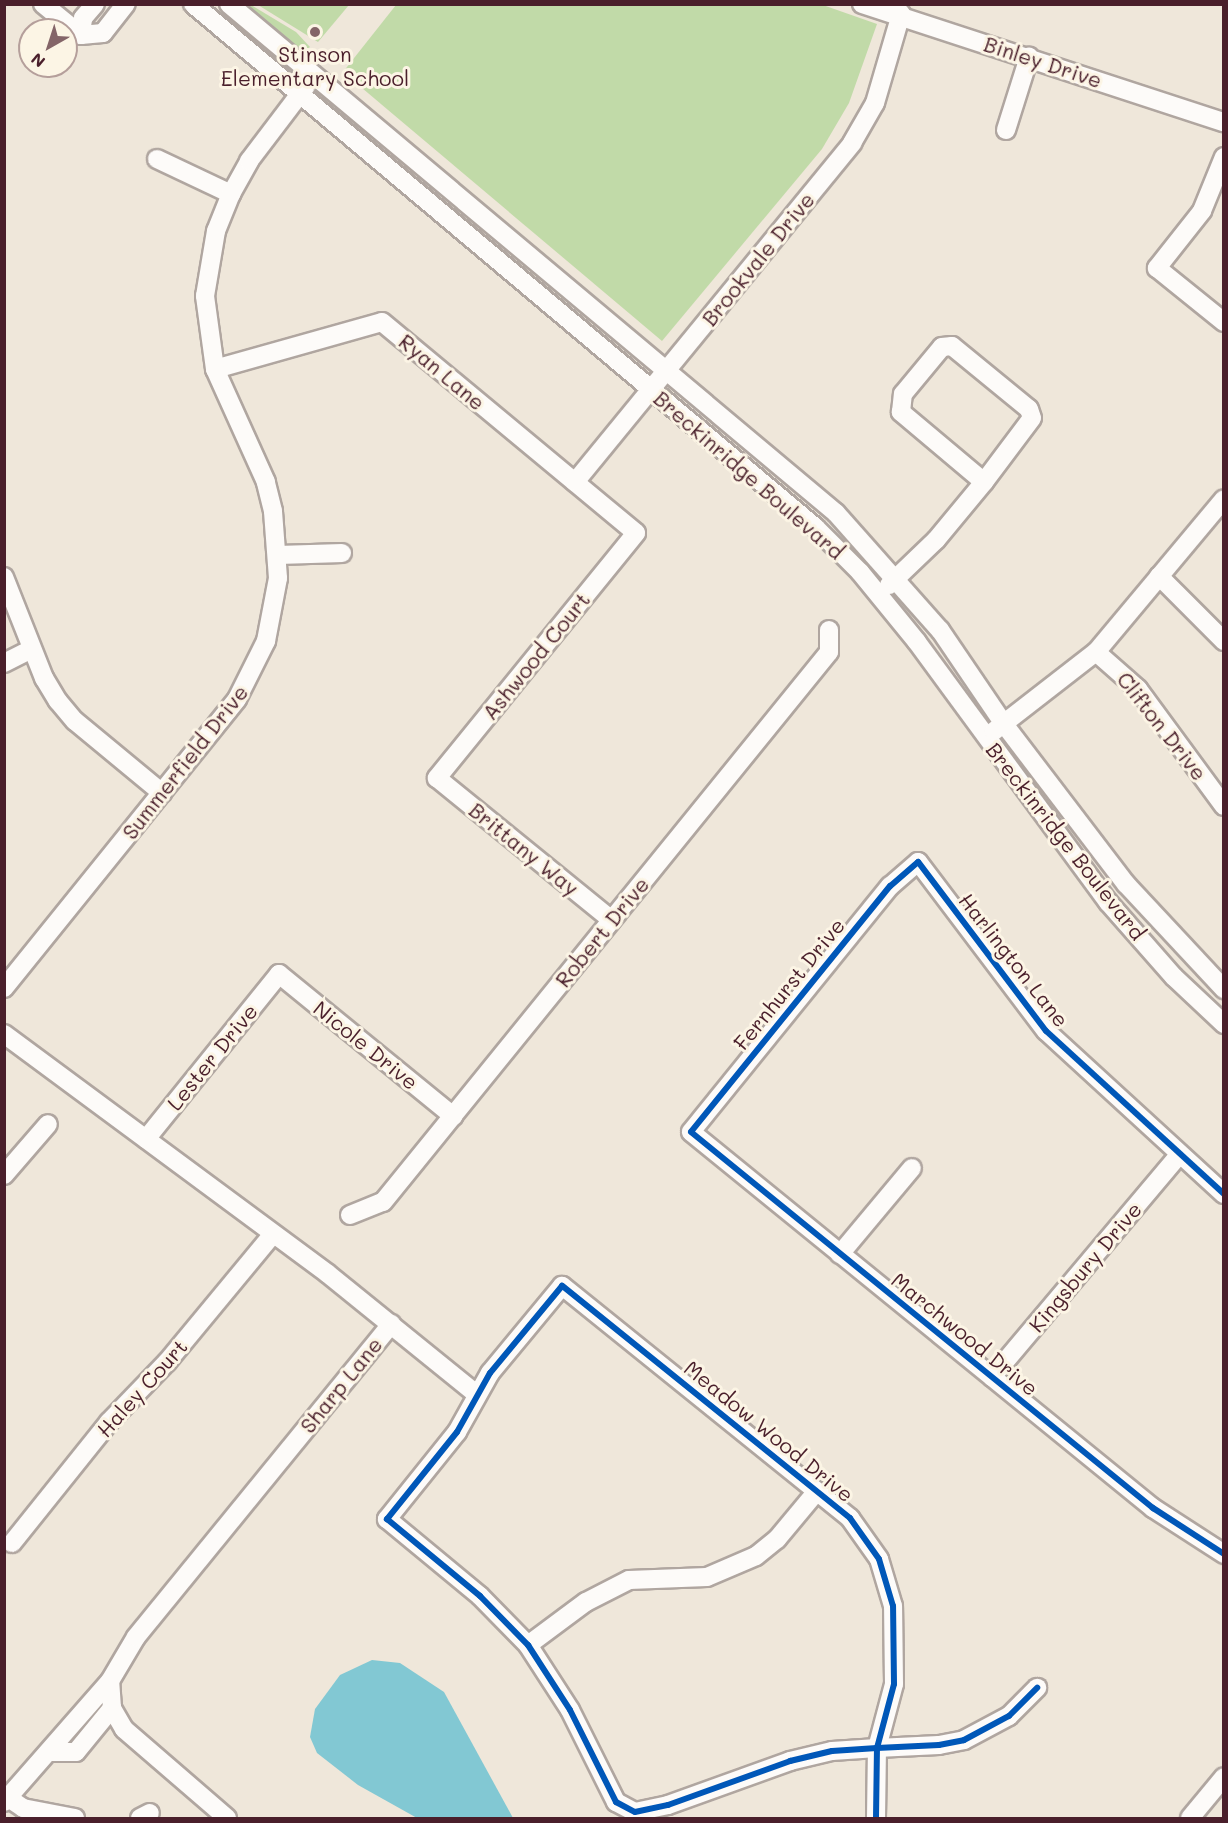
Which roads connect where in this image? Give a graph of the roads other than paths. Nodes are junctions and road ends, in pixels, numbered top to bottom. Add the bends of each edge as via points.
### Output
1 (44, 4) edge
2 (95, 4) edge
3 (126, 4) edge
4 (193, 4) edge
5 (229, 4) edge
6 (862, 4) edge
7 (901, 14) junction
8 (81, 35) junction
9 (1029, 57) junction
10 (314, 76) junction
11 (300, 95) junction
12 (1224, 122) edge
13 (1006, 130) dead end
14 (1224, 157) edge
15 (157, 159) dead end
16 (231, 194) junction
17 (1224, 322) edge
18 (215, 369) junction
19 (666, 372) junction
20 (651, 390) junction
21 (575, 482) junction
22 (984, 482) junction
23 (1222, 503) edge
24 (636, 533) joint
25 (342, 553) dead end
26 (279, 555) junction
27 (1160, 576) junction
28 (4, 577) edge
29 (897, 578) junction
30 (878, 594) junction
31 (829, 630) dead end
32 (1224, 641) edge
33 (32, 649) junction
34 (1096, 652) junction
35 (4, 663) edge
36 (1004, 724) junction
37 (986, 738) junction
38 (437, 778) joint
39 (162, 793) junction
40 (1224, 806) edge
41 (918, 862) joint
42 (612, 920) junction
43 (279, 974) joint
44 (4, 988) edge
45 (1224, 989) edge
46 (1224, 1024) edge
47 (4, 1034) edge
48 (453, 1116) junction
49 (48, 1124) dead end
50 (691, 1132) joint
51 (146, 1139) junction
52 (1178, 1156) junction
53 (912, 1168) dead end
54 (4, 1175) edge
55 (1224, 1194) edge
56 (350, 1215) dead end
57 (273, 1234) junction
58 (840, 1254) junction
59 (391, 1324) junction
60 (992, 1377) junction
61 (476, 1394) junction
62 (816, 1491) junction
63 (12, 1543) dead end
64 (1224, 1554) edge
65 (528, 1645) junction
66 (110, 1681) junction
67 (1037, 1688) dead end
68 (112, 1708) junction
69 (876, 1749) junction
70 (51, 1752) junction
71 (1224, 1777) edge
72 (6, 1798) edge
73 (75, 1818) edge
74 (227, 1818) edge
75 (876, 1818) edge
76 (1190, 1818) edge

1 - 8 street
2 - 8 street via 83,18
3 - 8 street via 103,33
4 - 11 street, Breckinridge Boulevard
5 - 10 street, Breckinridge Boulevard
6 - 7 street, Binley Drive
7 - 9 street, Binley Drive
7 - 19 street, Brookvale Drive via 866,123
9 - 12 street, Binley Drive
9 - 13 street
10 - 11 street, Summerfield Drive
10 - 19 street, Breckinridge Boulevard
11 - 16 street, Summerfield Drive via 249,161
11 - 20 street, Breckinridge Boulevard
14 - 17 street via 1202,211 1157,268
15 - 16 street
16 - 18 street, Summerfield Drive via 216,231 206,296
18 - 21 street, Ryan Lane via 382,322
18 - 26 street, Summerfield Drive via 266,482
19 - 20 street, Brookvale Drive
19 - 29 street, Breckinridge Boulevard via 836,513
20 - 21 street, Brookvale Drive
20 - 30 street, Breckinridge Boulevard via 814,527
21 - 24 street, Ryan Lane
22 - 22 street via 1032,418 1029,409 960,350 942,347 903,394 901,412
22 - 29 street via 936,540
23 - 27 street
24 - 38 street, Ashwood Court
25 - 26 street
26 - 39 street, Summerfield Drive via 272,621 248,680
27 - 32 street
27 - 34 street
28 - 33 street
29 - 30 street
29 - 36 street, Breckinridge Boulevard via 940,630
30 - 37 street, Breckinridge Boulevard
31 - 42 street, Robert Drive via 829,652
33 - 35 street
33 - 39 street via 58,701 75,721
34 - 36 street
34 - 40 street, Clifton Drive via 1138,689
36 - 37 street
36 - 45 street, Breckinridge Boulevard via 1126,884
37 - 46 street, Breckinridge Boulevard via 1108,902 1174,977
38 - 42 street, Brittany Way
39 - 44 street, Summerfield Drive
41 - 50 street, Fernhurst Drive via 890,886
41 - 52 street, Harlington Lane via 1046,1031
42 - 48 street, Robert Drive
43 - 48 street, Nicole Drive
43 - 51 street, Lester Drive
47 - 51 street, Sharp Lane
48 - 56 street, Robert Drive via 383,1202
49 - 54 street
50 - 58 street, Marchwood Drive
51 - 57 street, Sharp Lane
52 - 55 street, Harlington Lane
52 - 60 street, Kingsbury Drive
53 - 58 street
57 - 59 street, Sharp Lane
57 - 63 street, Haley Court via 167,1362 109,1422
58 - 60 street, Marchwood Drive
59 - 61 street
59 - 66 street, Sharp Lane via 136,1637
60 - 64 street, Marchwood Drive via 1153,1508
61 - 62 street, Meadow Wood Drive via 562,1286
61 - 65 street via 457,1432 387,1519 480,1596
62 - 65 street via 777,1539 756,1556 707,1577 629,1580 586,1602
62 - 69 street, Meadow Wood Drive via 863,1532 886,1577 893,1606 894,1684
65 - 69 street via 570,1710 616,1802 635,1812 668,1805 790,1761 832,1751
66 - 68 street
66 - 70 street, Sharp Lane via 60,1735
67 - 69 street via 1009,1716 964,1740
68 - 70 street via 76,1752
68 - 74 street via 124,1729
69 - 75 street, Meadow Wood Drive
70 - 72 street, Sharp Lane
71 - 76 street
72 - 73 street via 23,1808

